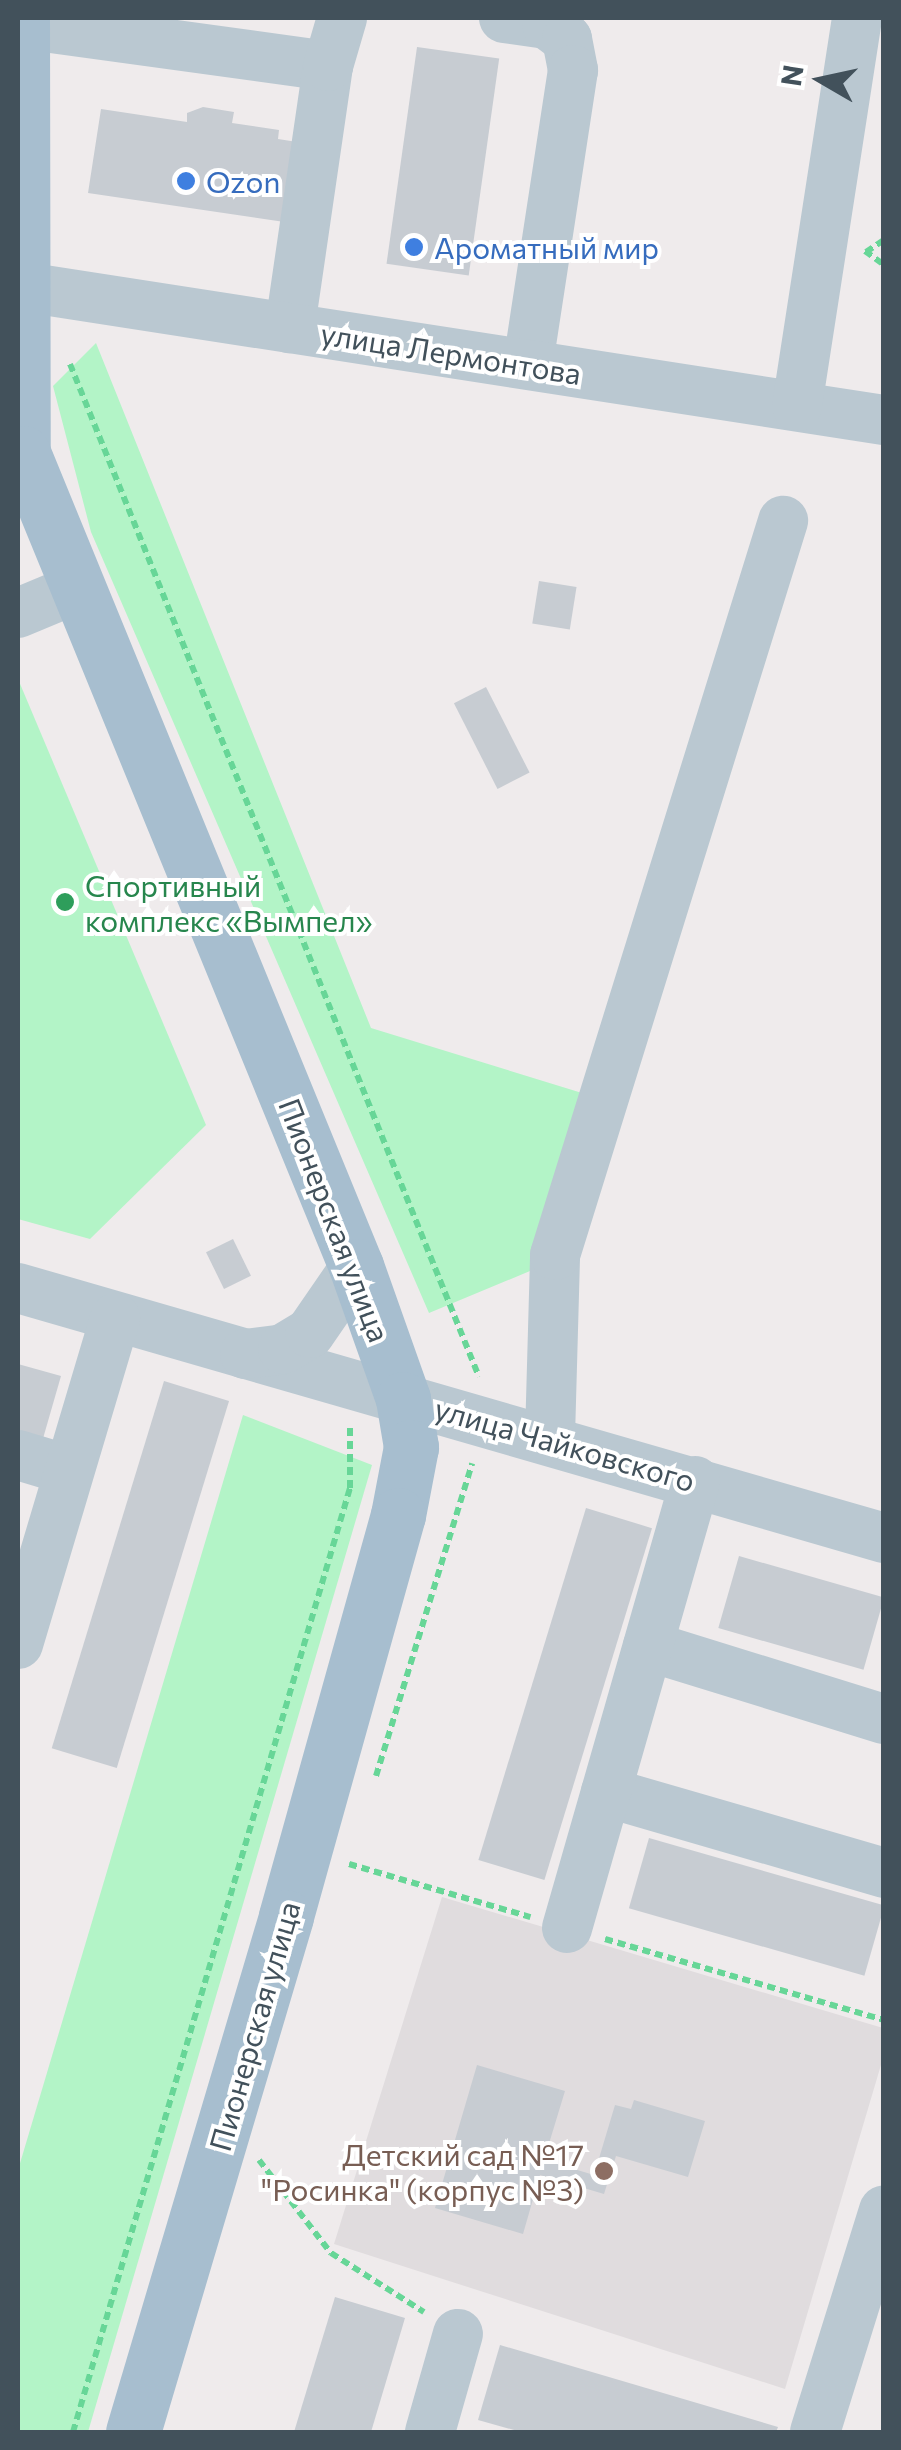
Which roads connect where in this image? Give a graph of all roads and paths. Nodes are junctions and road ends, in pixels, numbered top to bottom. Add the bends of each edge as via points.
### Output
1 (342, 18) edge
2 (504, 18) edge
3 (857, 18) edge
4 (271, 38) edge
5 (21, 45) edge
6 (328, 66) junction
7 (18, 217) edge
8 (884, 240) edge
9 (866, 252) dead end
10 (18, 286) edge
11 (290, 328) junction
12 (64, 349) dead end
13 (528, 364) junction
14 (797, 406) junction
15 (884, 420) edge
16 (782, 522) dead end
17 (78, 588) junction
18 (18, 613) edge
19 (356, 1266) junction
20 (18, 1288) edge
21 (115, 1318) junction
22 (245, 1354) junction
23 (483, 1388) dead end
24 (403, 1398) junction
25 (350, 1428) dead end
26 (550, 1437) junction
27 (18, 1455) edge
28 (68, 1470) junction
29 (696, 1481) junction
30 (884, 1538) edge
31 (21, 1622) edge
32 (648, 1646) junction
33 (884, 1719) edge
34 (606, 1792) junction
35 (349, 1864) dead end
36 (884, 1874) edge
37 (566, 1928) junction
38 (884, 2020) edge
39 (259, 2159) dead end
40 (884, 2210) edge
41 (458, 2334) joint
42 (73, 2432) edge
43 (133, 2432) edge
44 (430, 2432) edge
45 (815, 2432) edge

1 - 6 street
2 - 13 street via 546,24 567,39 573,70
3 - 14 street
4 - 5 street
4 - 6 street
5 - 7 main road, Пионерская улица
6 - 11 street
7 - 10 main road, Пионерская улица
8 - 9 path
10 - 11 street, улица Лермонтова
10 - 17 main road, Пионерская улица via 23,453
11 - 13 street, улица Лермонтова
12 - 23 path
13 - 14 street, улица Лермонтова
14 - 15 street, улица Лермонтова
16 - 26 street via 555,1255
17 - 18 street
17 - 19 main road, Пионерская улица
19 - 22 street, улица Чайковского via 310,1333 283,1349
19 - 24 main road, Пионерская улица
20 - 21 street, улица Чайковского
21 - 22 street, улица Чайковского
21 - 28 street
22 - 24 street, улица Чайковского
24 - 26 street, улица Чайковского
24 - 43 main road, Пионерская улица via 411,1448 398,1515
25 - 42 path via 350,1488
26 - 29 street, улица Чайковского
27 - 28 street
28 - 31 street
29 - 30 street, улица Чайковского
29 - 32 street
32 - 33 street
32 - 34 street
34 - 36 street
34 - 37 street
35 - 37 path
37 - 38 path
39 - 41 path via 330,2254
40 - 45 street
41 - 44 street

